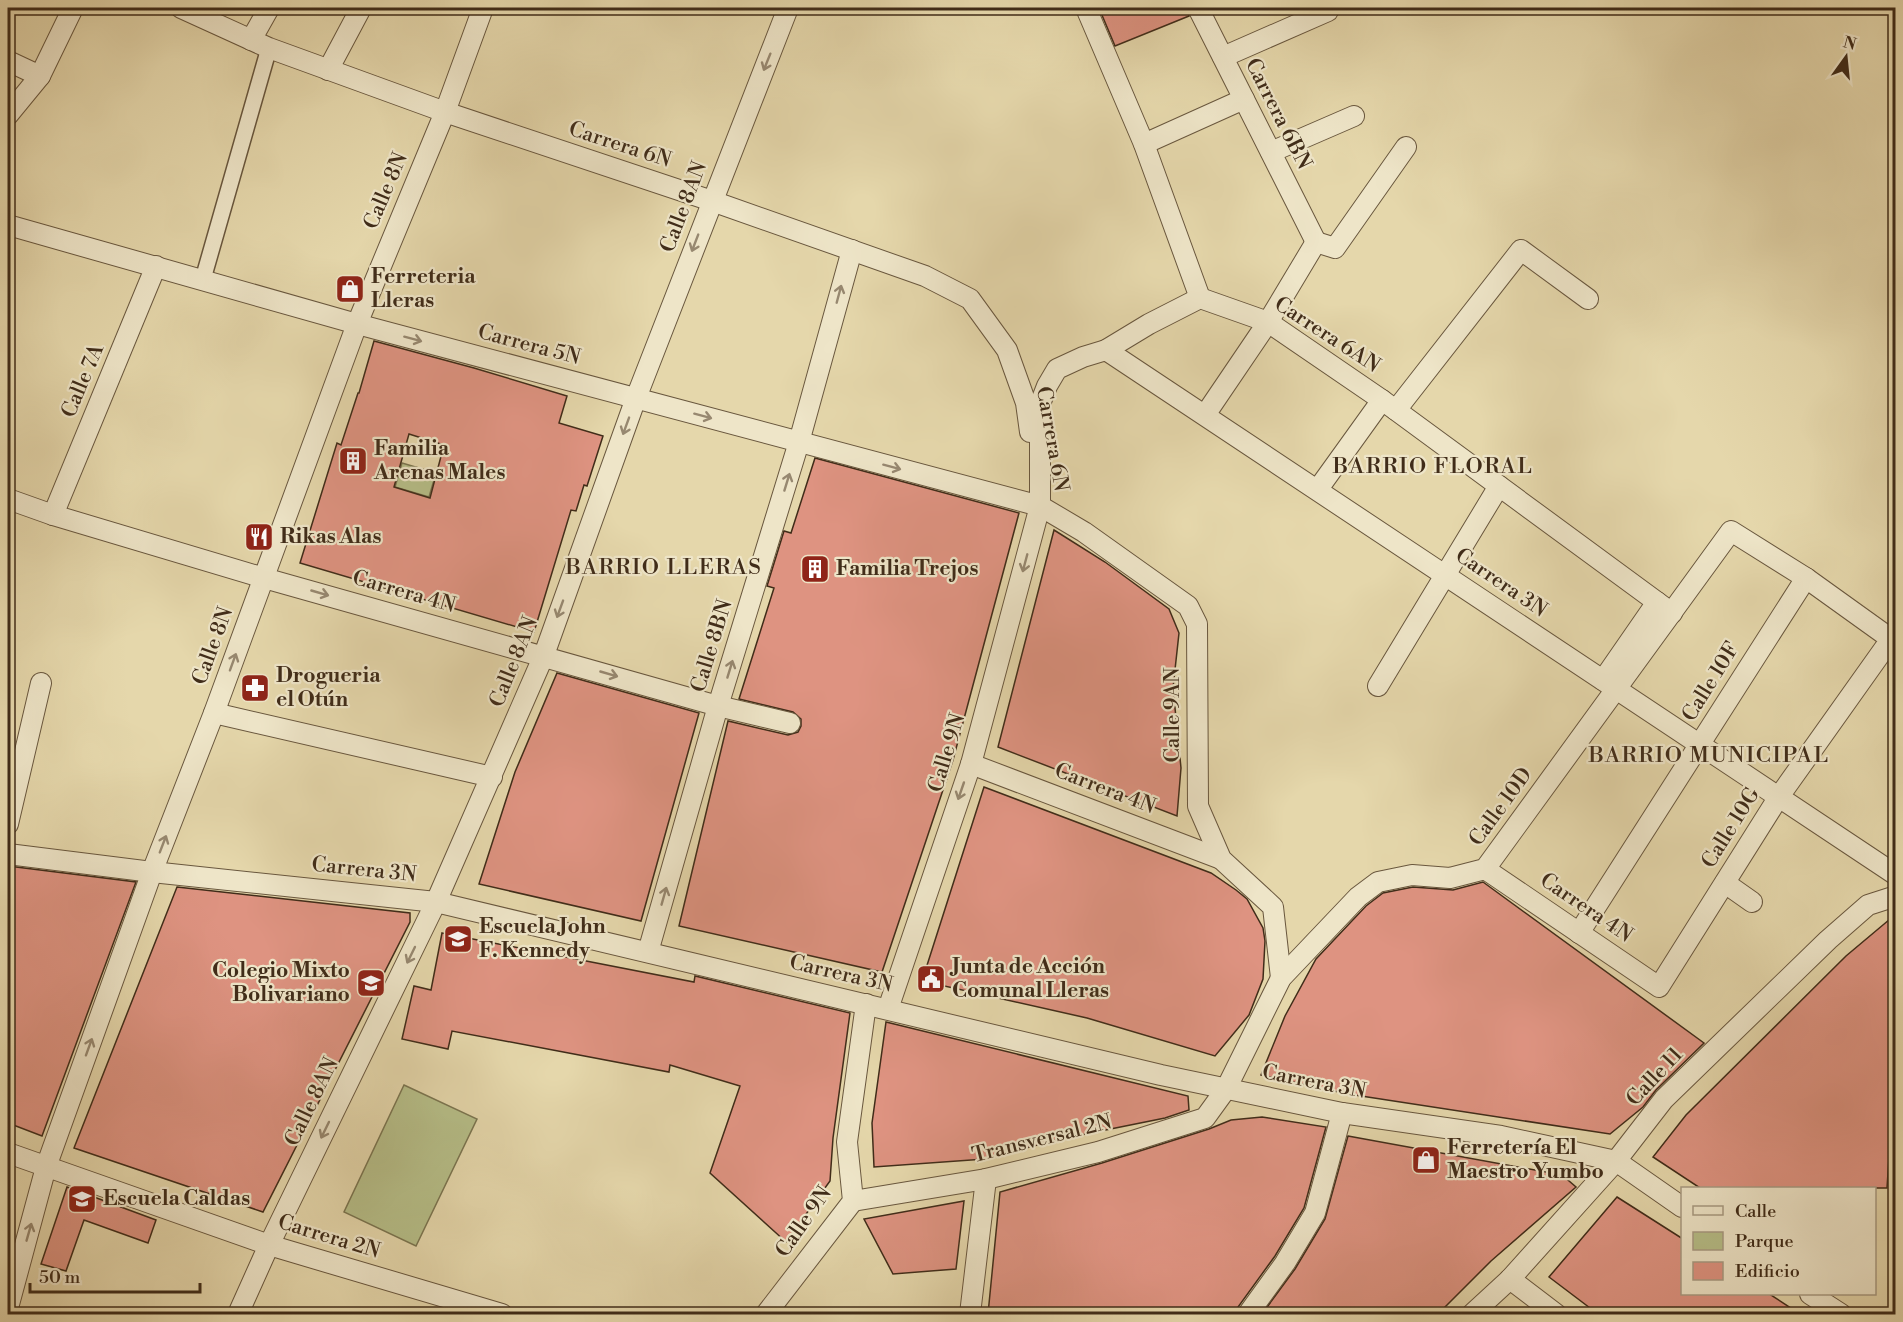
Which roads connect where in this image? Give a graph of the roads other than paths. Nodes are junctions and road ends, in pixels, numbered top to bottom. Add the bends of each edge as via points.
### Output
1 (74, 8) edge
2 (181, 8) edge
3 (269, 8) edge
4 (361, 8) edge
5 (483, 8) edge
6 (788, 8) edge
7 (1086, 8) edge
8 (1198, 8) edge
9 (1328, 11) dead end
10 (251, 40) junction
11 (269, 48) junction
12 (1223, 57) junction
13 (8, 61) edge
14 (328, 69) junction
15 (40, 76) junction
16 (1244, 99) junction
17 (445, 112) junction
18 (8, 115) edge
19 (1354, 116) dead end
20 (1144, 144) junction
21 (1406, 147) dead end
22 (1270, 152) junction
23 (712, 201) junction
24 (8, 225) edge
25 (1316, 242) junction
26 (852, 250) junction
27 (156, 266) junction
28 (203, 279) junction
29 (1200, 298) junction
30 (1588, 299) dead end
31 (1268, 322) junction
32 (357, 324) junction
33 (1106, 350) junction
34 (636, 398) junction
35 (1389, 405) junction
36 (1205, 415) junction
37 (799, 442) junction
38 (1499, 486) junction
39 (1318, 489) junction
40 (8, 499) edge
41 (1040, 506) junction
42 (53, 515) junction
43 (1446, 576) junction
44 (264, 578) junction
45 (1806, 578) junction
46 (1664, 607) junction
47 (544, 656) junction
48 (42, 683) dead end
49 (1610, 685) junction
50 (1378, 686) dead end
51 (718, 706) junction
52 (214, 713) junction
53 (790, 723) dead end
54 (1700, 745) junction
55 (971, 764) junction
56 (492, 777) junction
57 (1778, 798) junction
58 (8, 824) edge
59 (8, 854) edge
60 (1221, 859) junction
61 (1485, 869) junction
62 (152, 873) junction
63 (1892, 873) edge
64 (1725, 883) junction
65 (1896, 896) edge
66 (436, 902) junction
67 (1752, 902) dead end
68 (1579, 933) junction
69 (648, 952) junction
70 (1281, 978) junction
71 (1659, 987) joint
72 (866, 1004) junction
73 (888, 1009) junction
74 (1226, 1089) junction
75 (1342, 1113) junction
76 (8, 1153) edge
77 (1616, 1161) junction
78 (46, 1167) junction
79 (986, 1179) junction
80 (853, 1201) junction
81 (1681, 1206) edge
82 (269, 1245) junction
83 (1510, 1279) junction
84 (1813, 1295) edge
85 (8, 1308) edge
86 (238, 1314) edge
87 (501, 1314) edge
88 (766, 1314) edge
89 (970, 1314) edge
90 (1248, 1314) edge
91 (1472, 1314) edge
92 (1556, 1314) edge
93 (1841, 1314) edge

1 - 15 street
2 - 10 street, Carrera 6N
3 - 10 street
4 - 14 street
5 - 17 street, Calle 8N
6 -> 23 street, Calle 8AN
7 - 20 street
8 - 12 street, Carrera 6BN
9 - 12 street
10 - 11 street, Carrera 6N
11 - 14 street, Carrera 6N
11 - 28 street
12 - 16 street, Carrera 6BN
13 - 15 street
14 - 17 street, Carrera 6N
15 - 18 street
16 - 20 street
16 - 22 street, Carrera 6BN
17 - 23 street, Carrera 6N
17 - 32 street, Calle 8N
19 - 22 street
20 - 29 street
21 - 25 street via 1335,248
22 - 25 street, Carrera 6BN
23 - 26 street, Carrera 6N
23 -> 34 street, Calle 8AN
24 - 27 street, Carrera 5N
25 - 31 street
37 -> 26 street, Calle 8BN
26 - 41 street, Carrera 6N via 925,276 970,299 1007,350 1026,403
27 - 28 street, Carrera 5N
27 - 42 street, Calle 7A
28 - 32 street, Carrera 5N
29 - 31 street, Carrera 6AN
29 - 33 street
30 - 35 street via 1521,250
31 - 35 street, Carrera 6AN
31 - 36 street
32 -> 34 street, Carrera 5N
32 - 44 street, Calle 8N
33 - 36 street, Carrera 3N
33 - 41 street via 1057,369 1047,386 1040,404
34 -> 37 street, Carrera 5N
34 -> 47 street, Calle 8AN
35 - 38 street, Carrera 6AN
35 - 39 street
36 - 39 street, Carrera 3N
37 -> 41 street, Carrera 5N
51 -> 37 street, Calle 8BN
38 - 43 street
38 - 46 street, Carrera 6AN
39 - 43 street, Carrera 3N
40 - 42 street, Carrera 4N
41 -> 55 street, Calle 9N
41 - 60 street, Calle 9AN via 1084,532 1188,606 1197,624 1198,806
42 - 44 street, Carrera 4N
43 - 49 street, Carrera 3N
43 - 50 street
44 -> 47 street, Carrera 4N
52 -> 44 street, Calle 8N
45 - 46 street, Calle 10D via 1731,531
45 - 54 street, Calle 10F
45 - 57 street, Calle 10G via 1891,639
46 - 49 street, Calle 10D
47 -> 51 street, Carrera 4N
47 - 56 street, Calle 8AN
48 - 58 street
49 - 54 street, Carrera 3N
49 - 61 street, Calle 10D
51 - 53 street, Carrera 4N
69 -> 51 street, Calle 8BN
52 - 56 street
62 -> 52 street, Calle 8N
54 - 57 street, Carrera 3N
54 - 68 street, Calle 10F
55 - 60 street, Carrera 4N
55 -> 73 street, Calle 9N
56 - 66 street, Calle 8AN
57 - 63 street, Carrera 3N
57 - 64 street, Calle 10G
59 - 62 street, Carrera 3N
60 - 70 street, Calle 9AN via 1273,907
61 - 68 street, Carrera 4N
61 - 70 street, Calle 10D via 1450,878 1412,875 1378,882 1358,897
62 - 66 street, Carrera 3N
78 -> 62 street, Calle 8N
64 - 67 street
64 - 71 street, Calle 10G
65 - 77 street, Calle 11 via 1868,905 1828,940 1664,1099
66 - 69 street, Carrera 3N
66 -> 82 street, Calle 8AN
68 - 71 street, Carrera 4N
69 - 72 street, Carrera 3N
70 - 74 street, Calle 10D
72 - 73 street, Carrera 3N
72 - 80 street, Calle 9N via 847,1142
73 - 74 street, Carrera 3N
74 - 75 street, Carrera 3N
74 - 79 street, Transversal 2N via 1205,1118 1098,1152
75 - 77 street, Carrera 3N via 1501,1136
75 - 90 street via 1315,1213
76 - 78 street, Carrera 2N
77 - 81 street, Carrera 3N
77 - 83 street, Calle 11
78 - 82 street, Carrera 2N
85 -> 78 street, Calle 8N
79 - 80 street, Transversal 2N
79 - 89 street
80 - 88 street, Calle 9N
82 - 86 street, Calle 8AN
82 - 87 street, Carrera 2N
83 - 91 street, Calle 11
83 - 92 street
84 - 93 street

